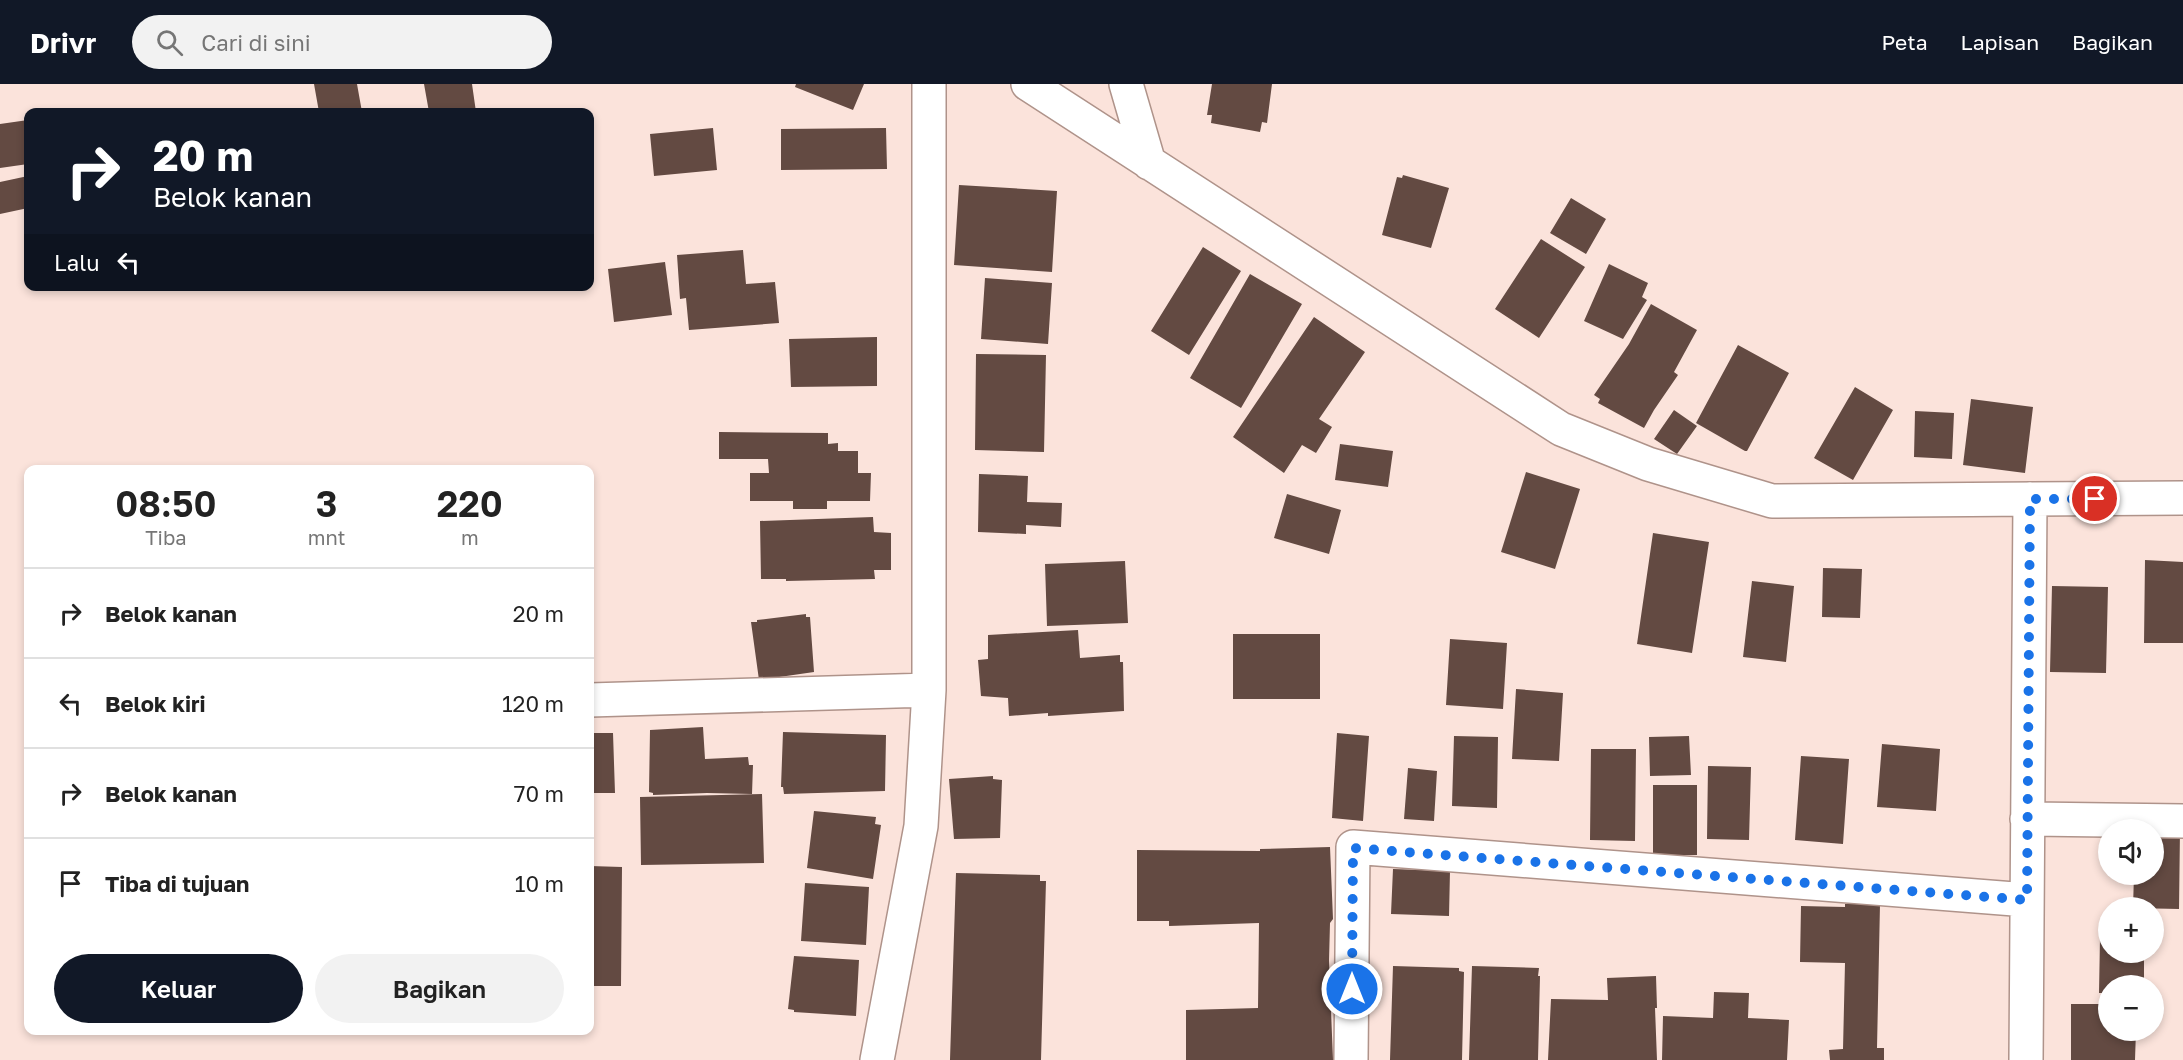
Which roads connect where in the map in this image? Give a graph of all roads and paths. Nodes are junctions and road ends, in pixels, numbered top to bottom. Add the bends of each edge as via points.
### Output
1 (928, 84) edge
2 (1028, 84) edge
3 (1126, 84) edge
4 (1149, 163) junction
5 (2183, 498) edge
6 (2030, 499) junction
7 (929, 690) junction
8 (594, 700) edge
9 (2027, 819) junction
10 (2183, 821) edge
11 (2027, 900) junction
12 (877, 1060) edge
13 (1351, 1060) edge
14 (2026, 1060) edge

1 - 7 street
2 - 4 street
3 - 4 street
4 - 6 street via 1560,429 1648,464 1772,501
5 - 6 street
6 - 9 street
7 - 8 street
7 - 12 street via 921,826
9 - 10 street
9 - 11 street
11 - 13 street via 1353,848
11 - 14 street

